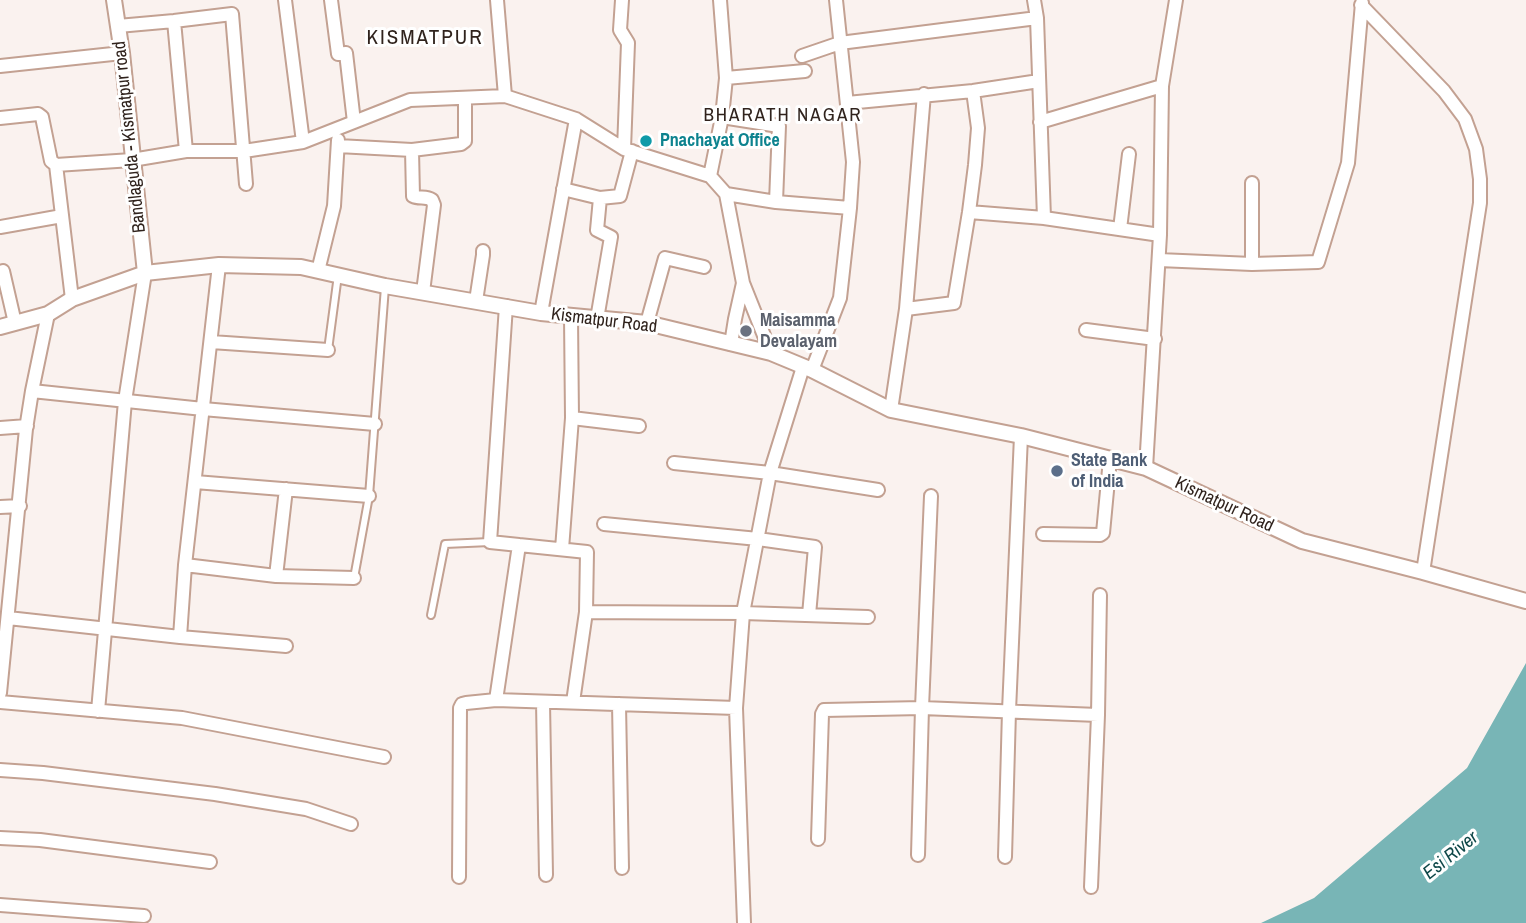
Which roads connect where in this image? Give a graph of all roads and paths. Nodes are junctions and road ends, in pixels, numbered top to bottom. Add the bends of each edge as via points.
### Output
1 (114, 0) edge
2 (230, 0) edge
3 (285, 0) edge
4 (331, 0) edge
5 (496, 0) edge
6 (622, 0) edge
7 (720, 0) edge
8 (836, 0) edge
9 (1034, 0) edge
10 (1176, 0) edge
11 (1362, 3) edge
12 (232, 14) junction
13 (1037, 18) junction
14 (174, 21) junction
15 (118, 26) junction
16 (840, 43) junction
17 (122, 53) junction
18 (802, 56) dead end
19 (0, 66) edge
20 (805, 71) dead end
21 (726, 78) junction
22 (1039, 81) junction
23 (1162, 86) junction
24 (973, 91) junction
25 (924, 94) junction
26 (505, 96) junction
27 (465, 98) junction
28 (847, 103) junction
29 (722, 117) junction
30 (0, 118) edge
31 (576, 119) junction
32 (354, 122) junction
33 (1040, 122) junction
34 (338, 128) junction
35 (303, 142) junction
36 (338, 146) junction
37 (244, 150) junction
38 (412, 150) junction
39 (628, 150) junction
40 (186, 151) junction
41 (1129, 154) dead end
42 (132, 160) junction
43 (56, 166) junction
44 (710, 176) junction
45 (246, 184) dead end
46 (1252, 184) dead end
47 (563, 189) junction
48 (726, 194) junction
49 (600, 198) junction
50 (776, 202) junction
51 (850, 208) junction
52 (969, 212) junction
53 (62, 216) junction
54 (1044, 218) junction
55 (0, 226) edge
56 (1120, 229) junction
57 (1160, 235) junction
58 (482, 251) dead end
59 (1159, 260) junction
60 (1252, 264) junction
61 (219, 265) junction
62 (704, 267) dead end
63 (3, 271) dead end
64 (318, 271) junction
65 (145, 273) junction
66 (338, 275) junction
67 (743, 283) junction
68 (385, 286) junction
69 (423, 292) junction
70 (72, 299) junction
71 (477, 301) junction
72 (506, 306) junction
73 (906, 309) junction
74 (541, 313) junction
75 (48, 314) junction
76 (571, 317) junction
77 (597, 319) junction
78 (15, 323) junction
79 (647, 323) junction
80 (0, 327) edge
81 (1086, 330) dead end
82 (1155, 339) junction
83 (211, 342) junction
84 (731, 344) junction
85 (328, 350) joint
86 (771, 352) junction
87 (807, 369) junction
88 (32, 391) junction
89 (125, 401) junction
90 (203, 409) junction
91 (891, 410) junction
92 (572, 418) junction
93 (375, 424) junction
94 (27, 426) junction
95 (639, 426) dead end
96 (0, 428) edge
97 (1021, 436) junction
98 (1110, 459) junction
99 (674, 463) dead end
100 (1146, 468) junction
101 (770, 473) junction
102 (195, 482) junction
103 (286, 489) junction
104 (878, 490) dead end
105 (369, 496) junction
106 (931, 496) dead end
107 (20, 506) junction
108 (0, 507) edge
109 (604, 524) dead end
110 (1043, 534) dead end
111 (758, 539) junction
112 (490, 542) junction
113 (519, 545) junction
114 (562, 549) junction
115 (185, 565) junction
116 (1423, 572) junction
117 (276, 576) junction
118 (354, 578) joint
119 (1100, 595) dead end
120 (1520, 599) edge
121 (586, 612) junction
122 (743, 613) junction
123 (431, 615) dead end
124 (809, 615) junction
125 (867, 617) dead end
126 (8, 618) junction
127 (105, 628) junction
128 (180, 637) junction
129 (286, 646) dead end
130 (1, 678) edge
131 (0, 693) edge
132 (496, 700) junction
133 (0, 702) edge
134 (543, 702) junction
135 (573, 702) junction
136 (619, 704) junction
137 (736, 708) junction
138 (922, 708) junction
139 (98, 711) junction
140 (1009, 711) junction
141 (1098, 715) junction
142 (384, 757) dead end
143 (0, 770) edge
144 (351, 824) dead end
145 (0, 838) edge
146 (818, 839) dead end
147 (918, 855) dead end
148 (1005, 857) dead end
149 (210, 862) dead end
150 (622, 868) dead end
151 (546, 875) dead end
152 (459, 877) dead end
153 (1091, 887) dead end
154 (0, 905) edge
155 (144, 916) dead end
156 (744, 923) edge

1 - 15 street, Bandlaguda - Kismatpur road
2 - 12 street
3 - 35 street
4 - 32 street via 338,54 345,53
5 - 26 street
6 - 39 street via 620,30 628,43
7 - 21 street
8 - 16 street
9 - 13 street
10 - 23 street
11 - 60 street via 1348,163 1318,262
11 - 116 street via 1465,119 1480,179
12 - 14 street
12 - 37 street
13 - 16 street
13 - 22 street
14 - 15 street
14 - 40 street
15 - 17 street, Bandlaguda - Kismatpur road
16 - 18 street
16 - 28 street
17 - 19 street
17 - 42 street, Bandlaguda - Kismatpur road
20 - 21 street
21 - 29 street
22 - 24 street
22 - 33 street
23 - 33 street
23 - 57 street
24 - 25 street
24 - 52 street via 978,128
25 - 28 street
25 - 73 street
26 - 27 street
26 - 31 street
27 - 32 street via 410,100
27 - 38 street via 465,141
28 - 51 street via 853,162
29 - 44 street
29 - 50 street via 779,126
30 - 43 street via 42,117
31 - 39 street
31 - 47 street
32 - 34 street
33 - 54 street
34 - 35 street
34 - 36 street
35 - 37 street
36 - 38 street
36 - 64 street via 334,206
37 - 40 street
37 - 45 street
38 - 69 street via 412,196 429,198 433,205
39 - 44 street
39 - 49 street via 620,196
40 - 42 street
41 - 56 street
42 - 43 street
42 - 65 street, Bandlaguda - Kismatpur road
43 - 53 street
44 - 48 street
46 - 60 street
47 - 49 street
47 - 74 street
48 - 50 street
48 - 67 street
49 - 77 street via 597,230 611,237
50 - 51 street
51 - 87 street via 840,298
52 - 54 street
52 - 73 street via 954,303
53 - 55 street
53 - 70 street
54 - 56 street
56 - 57 street
57 - 59 street
58 - 71 street
59 - 60 street
59 - 82 street
61 - 64 street, Kismatpur Road
61 - 65 street, Kismatpur Road
61 - 83 street
62 - 79 street via 665,258
63 - 78 street
64 - 66 street, Kismatpur Road
65 - 70 street, Kismatpur Road
65 - 89 street
66 - 68 street, Kismatpur Road
66 - 85 lane
67 - 84 street
67 - 86 street
68 - 69 street, Kismatpur Road
68 - 93 lane
69 - 71 street, Kismatpur Road
70 - 75 street, Kismatpur Road
71 - 72 street, Kismatpur Road
72 - 74 street, Kismatpur Road
72 - 112 street
73 - 91 street
74 - 76 street, Kismatpur Road
75 - 78 street, Kismatpur Road
75 - 88 street
76 - 77 street, Kismatpur Road
76 - 92 street
77 - 79 street, Kismatpur Road
78 - 80 street, Kismatpur Road
79 - 84 street, Kismatpur Road
81 - 82 street
82 - 100 street
83 - 85 street
83 - 90 street
84 - 86 street, Kismatpur Road
86 - 87 street, Kismatpur Road
87 - 91 street, Kismatpur Road
87 - 101 street
88 - 89 street
88 - 94 street
89 - 90 street
89 - 127 street
90 - 93 street
90 - 102 street
91 - 97 street, Kismatpur Road
92 - 95 street
92 - 114 street
93 - 105 lane
94 - 96 street
94 - 107 street
97 - 98 street, Kismatpur Road
97 - 140 street
98 - 100 street, Kismatpur Road
98 - 110 street via 1103,533
99 - 101 street
100 - 116 street, Kismatpur Road via 1302,541
101 - 104 street
101 - 111 street
102 - 103 street
102 - 115 street
103 - 105 street
103 - 117 street
105 - 118 lane
106 - 138 street
107 - 108 street
107 - 126 street
109 - 111 street
111 - 122 street
111 - 124 street via 815,547
112 - 113 street
112 - 123 lane via 445,544
113 - 114 street
113 - 132 street
114 - 121 street via 587,552
115 - 117 street
115 - 128 street
116 - 120 street, Kismatpur Road
117 - 118 street
119 - 141 street
121 - 122 street
121 - 135 street
122 - 124 street
122 - 137 street
124 - 125 street
126 - 127 street
126 - 130 street
127 - 128 street
127 - 139 street
128 - 129 street
130 - 131 street
132 - 134 street
132 - 152 street via 466,703 460,708
133 - 139 street
134 - 135 street
134 - 151 street
135 - 136 street
136 - 137 street
136 - 150 street
137 - 156 street
138 - 140 street
138 - 146 street via 824,709
138 - 147 street
139 - 142 street via 181,718
140 - 141 street
140 - 148 street
141 - 153 street
143 - 144 street via 215,794 306,809
145 - 149 street
154 - 155 street

